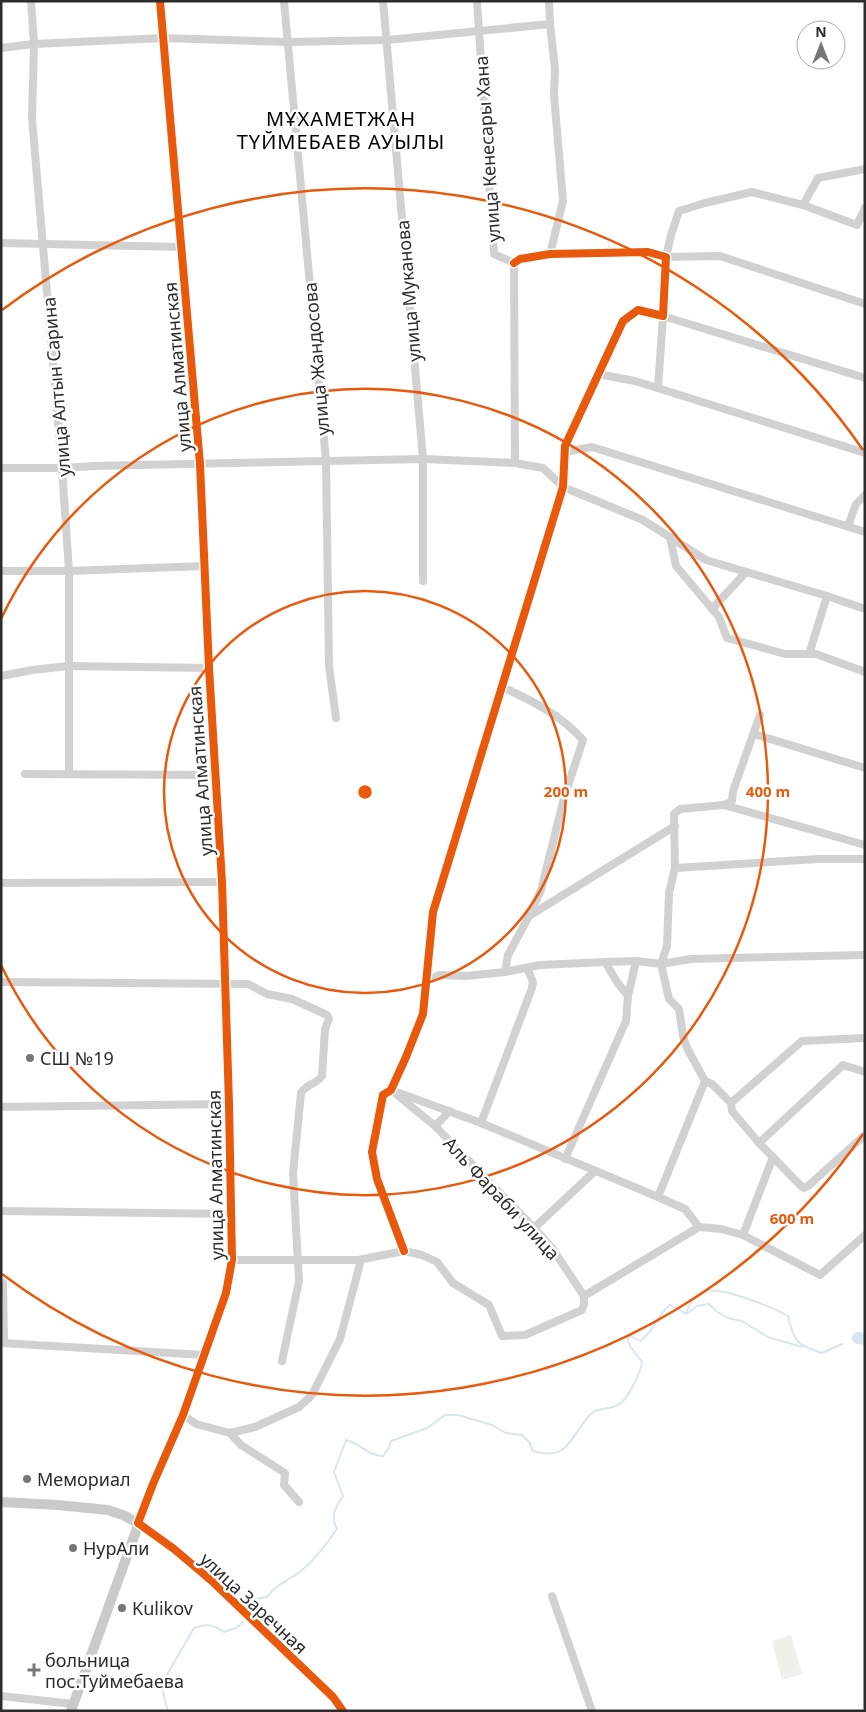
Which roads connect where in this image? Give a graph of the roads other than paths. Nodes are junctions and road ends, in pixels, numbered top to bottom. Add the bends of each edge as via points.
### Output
1 (31, 1) edge
2 (160, 1) edge
3 (284, 1) edge
4 (383, 1) edge
5 (477, 1) edge
6 (549, 1) edge
7 (550, 24) junction
8 (480, 30) junction
9 (163, 38) junction
10 (387, 40) junction
11 (288, 42) junction
12 (34, 44) junction
13 (1, 48) edge
14 (865, 168) edge
15 (803, 205) junction
16 (865, 208) edge
17 (861, 226) edge
18 (1, 244) edge
19 (44, 244) junction
20 (181, 247) junction
21 (550, 254) junction
22 (666, 257) junction
23 (514, 262) junction
24 (865, 304) edge
25 (663, 316) junction
26 (598, 374) junction
27 (865, 378) edge
28 (658, 388) junction
29 (565, 452) junction
30 (865, 454) edge
31 (423, 459) junction
32 (326, 461) junction
33 (515, 463) junction
34 (200, 464) junction
35 (1, 468) edge
36 (62, 468) junction
37 (563, 487) junction
38 (865, 495) edge
39 (848, 526) junction
40 (865, 532) edge
41 (670, 537) junction
42 (204, 566) junction
43 (1, 571) edge
44 (69, 571) junction
45 (746, 572) junction
46 (423, 581) dead end
47 (827, 596) junction
48 (712, 609) junction
49 (865, 609) edge
50 (809, 654) junction
51 (69, 666) junction
52 (209, 668) junction
53 (865, 672) edge
54 (1, 676) edge
55 (502, 687) junction
56 (760, 715) dead end
57 (336, 718) dead end
58 (754, 734) junction
59 (865, 768) edge
60 (69, 773) junction
61 (25, 774) dead end
62 (215, 775) junction
63 (724, 805) junction
64 (675, 826) junction
65 (865, 845) edge
66 (865, 859) edge
67 (675, 868) junction
68 (222, 882) junction
69 (1, 883) edge
70 (530, 916) junction
71 (865, 955) edge
72 (636, 961) junction
73 (605, 962) junction
74 (661, 964) junction
75 (527, 968) junction
76 (505, 972) junction
77 (1, 982) edge
78 (427, 982) junction
79 (226, 985) junction
80 (628, 996) junction
81 (865, 1038) edge
82 (865, 1072) edge
83 (705, 1081) junction
84 (391, 1090) junction
85 (731, 1103) junction
86 (230, 1104) junction
87 (1, 1106) edge
88 (450, 1111) junction
89 (482, 1123) junction
90 (435, 1126) junction
91 (865, 1135) edge
92 (759, 1142) junction
93 (774, 1157) junction
94 (565, 1158) junction
95 (595, 1171) junction
96 (658, 1197) junction
97 (1, 1211) edge
98 (231, 1214) junction
99 (699, 1227) junction
100 (534, 1228) junction
101 (743, 1235) junction
102 (865, 1235) edge
103 (404, 1251) junction
104 (232, 1260) junction
105 (299, 1260) junction
106 (361, 1260) junction
107 (3, 1283) dead end
108 (584, 1296) junction
109 (3, 1343) edge
110 (204, 1355) junction
111 (282, 1361) dead end
112 (183, 1416) junction
113 (230, 1434) junction
114 (1, 1502) edge
115 (299, 1502) dead end
116 (138, 1523) junction
117 (552, 1596) dead end
118 (1, 1696) edge
119 (72, 1707) edge
120 (343, 1711) edge
121 (592, 1711) edge

1 - 12 street, улица Алтын Сарина
2 - 9 street, улица Алматинская
3 - 11 street, улица Жандосова
4 - 10 street, улица Муканова
5 - 8 street, улица Кенесары Хана
6 - 7 street
7 - 8 street
7 - 21 street via 563,201
8 - 10 street
8 - 23 street, улица Кенесары Хана via 494,254
9 - 11 street
9 - 12 street
9 - 20 street, улица Алматинская
10 - 11 street
10 - 31 street, улица Муканова
11 - 32 street, улица Жандосова
12 - 13 street
12 - 19 street, улица Алтын Сарина via 32,118
14 - 15 street via 818,178
15 - 17 street
15 - 22 street via 752,192 679,211
16 - 17 street
18 - 19 street
19 - 20 street
19 - 36 street, улица Алтын Сарина
20 - 34 street, улица Алматинская
21 - 22 street via 648,252
21 - 23 street
22 - 24 street via 720,256
22 - 25 street
23 - 33 street, улица Кенесары Хана
25 - 26 street via 638,310 623,320
25 - 27 street
25 - 28 street
26 - 28 street
26 - 29 street
28 - 30 street
29 - 37 street
29 - 39 street via 592,447
31 - 32 street
31 - 33 street
31 - 46 street, улица Муканова
32 - 34 street
32 - 57 street, улица Жандосова via 329,666
33 - 37 street via 543,468
34 - 36 street
34 - 42 street, улица Алматинская
35 - 36 street
36 - 44 street, улица Алтын Сарина
37 - 41 street via 642,520
37 - 55 street
38 - 39 street via 856,504
39 - 40 street
41 - 45 street via 706,560
41 - 48 street via 676,566
42 - 44 street
42 - 52 street, улица Алматинская
43 - 44 street
44 - 51 street, улица Алтын Сарина
45 - 47 street
45 - 48 street
47 - 49 street
47 - 50 street
48 - 50 street via 719,617 727,638 785,654
50 - 53 street
51 - 52 street
51 - 54 street
51 - 60 street, улица Алтын Сарина
52 - 62 street, улица Алматинская
55 - 70 street via 554,714 583,740 564,798 541,890
55 - 78 street via 433,912
56 - 58 street
58 - 59 street
58 - 63 street via 732,801
60 - 61 street
60 - 62 street
62 - 68 street, улица Алматинская
63 - 64 street via 680,809 674,814
63 - 65 street
64 - 67 street
64 - 70 street
66 - 67 street
67 - 74 street via 669,893 667,946
68 - 69 street
68 - 79 street, улица Алматинская
70 - 76 street via 508,955
71 - 74 street via 691,959
72 - 73 street
72 - 74 street
72 - 80 street
73 - 75 street
73 - 80 street
74 - 83 street via 669,999 679,1009 687,1048
75 - 76 street
75 - 89 street via 532,988
76 - 78 street via 439,975
77 - 79 street
78 - 84 street via 423,1014
79 - 86 street, улица Алматинская
79 - 105 street via 248,984 267,994 292,999 323,1012 329,1018 325,1030 322,1076 301,1093 293,1173
80 - 94 street via 626,1021
81 - 85 street via 802,1041
82 - 92 street via 843,1065
83 - 85 street
83 - 96 street
84 - 88 street
84 - 90 street, Аль Фараби улица
84 - 103 street via 383,1095 372,1152 377,1179
85 - 92 street via 732,1111
86 - 87 street
86 - 98 street, улица Алматинская
88 - 89 street
88 - 90 street
89 - 94 street
90 - 100 street, Аль Фараби улица
91 - 93 street via 804,1188
92 - 93 street
93 - 101 street
94 - 95 street
95 - 96 street
95 - 100 street
96 - 99 street via 685,1209
97 - 98 street
98 - 104 street, улица Алматинская
99 - 101 street
99 - 108 street
100 - 108 street, Аль Фараби улица via 552,1248
101 - 102 street via 820,1275
103 - 106 street
103 - 108 street via 437,1262 453,1283 489,1305 502,1336 526,1335 582,1310
104 - 105 street
104 - 110 street, улица Алматинская via 226,1293
105 - 106 street
105 - 111 street via 300,1281
106 - 113 street via 340,1339 312,1394 299,1407 255,1427
107 - 109 street
109 - 110 street
110 - 112 street, улица Алматинская
112 - 113 street via 196,1424
112 - 116 street, улица Алматинская
113 - 115 street via 241,1445 285,1473 284,1485
114 - 116 street, улица Заречная via 108,1510
116 - 119 street, улица Алматинская
116 - 120 street, улица Заречная via 213,1582 333,1697
117 - 121 street
118 - 119 street

